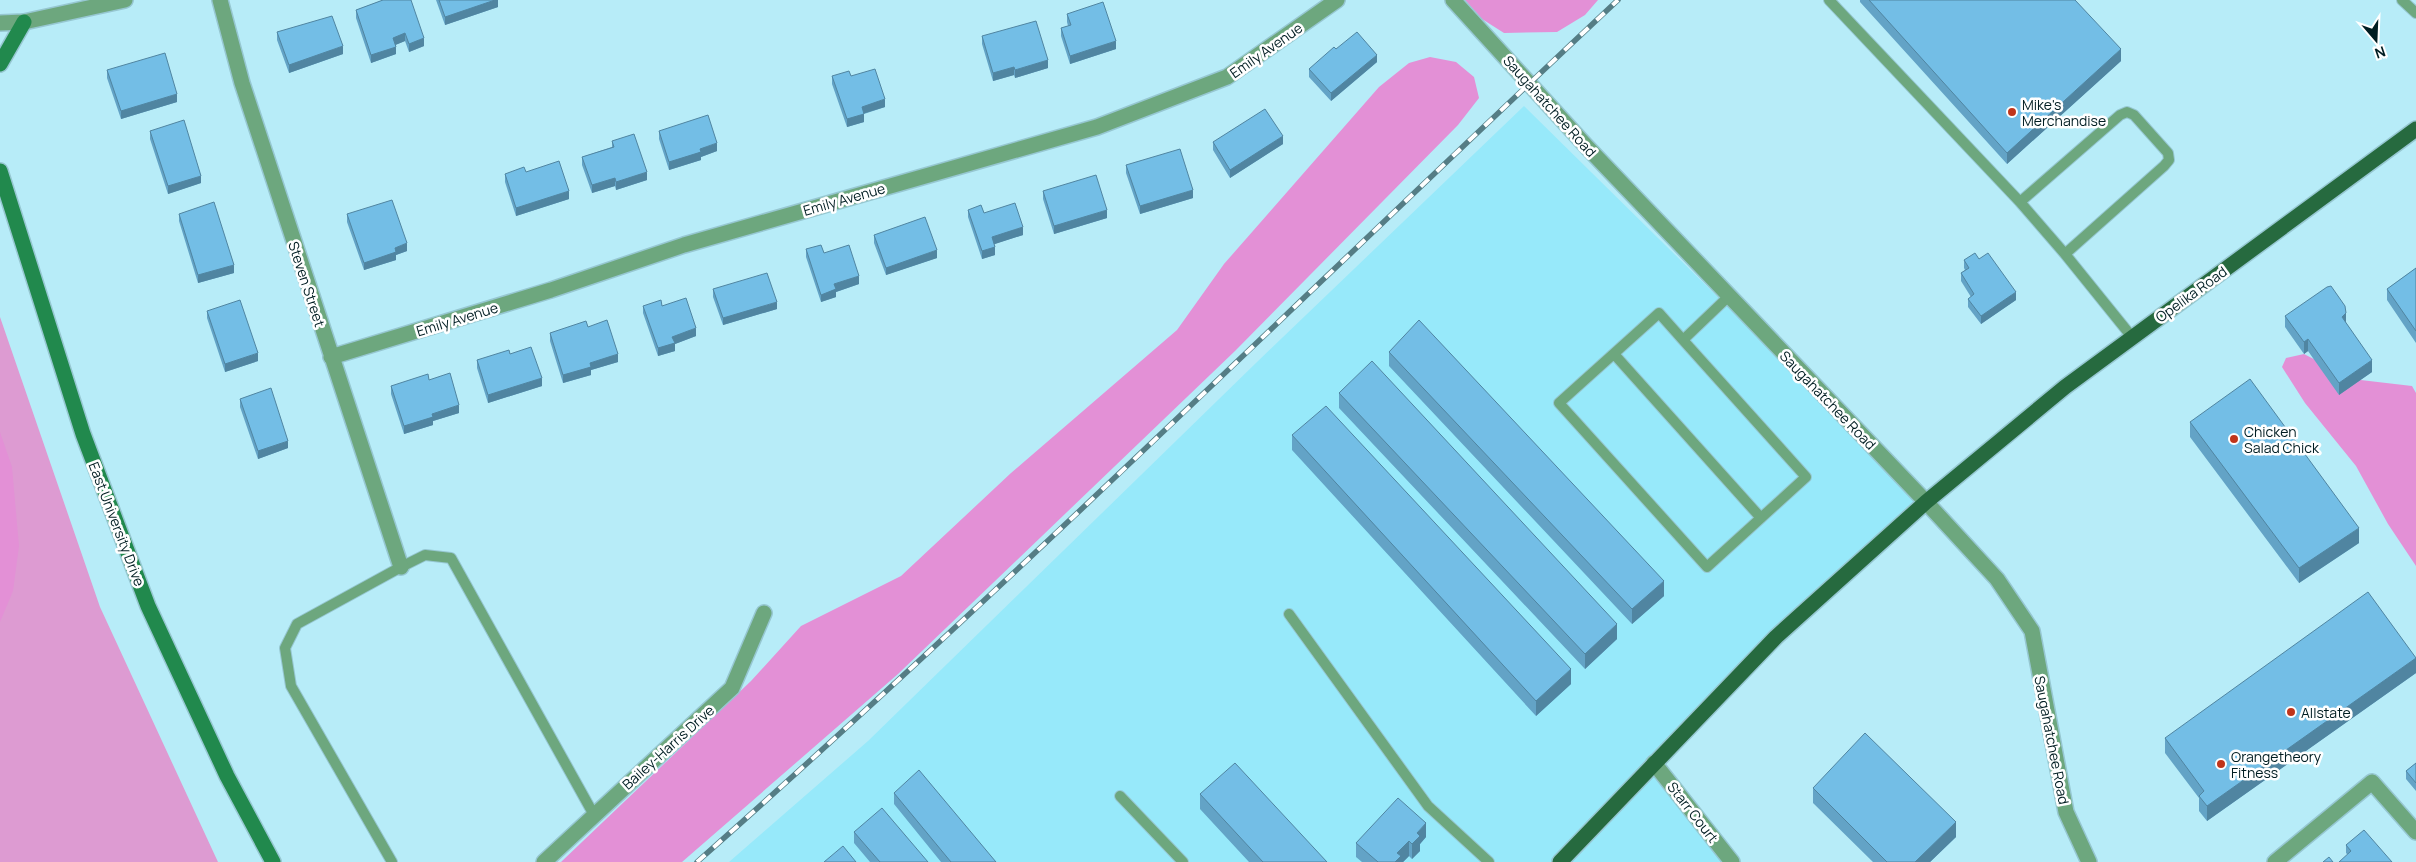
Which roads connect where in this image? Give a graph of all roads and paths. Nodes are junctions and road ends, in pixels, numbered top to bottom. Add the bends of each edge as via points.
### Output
1 (125, 0) edge
2 (220, 0) edge
3 (1337, 0) edge
4 (1453, 0) edge
5 (1829, 0) edge
6 (2402, 0) edge
7 (2416, 13) edge
8 (24, 22) junction
9 (0, 23) edge
10 (0, 64) edge
11 (2416, 129) edge
12 (0, 171) edge
13 (2020, 202) junction
14 (2065, 254) junction
15 (1729, 296) junction
16 (2132, 337) junction
17 (1683, 340) junction
18 (1614, 354) junction
19 (331, 357) junction
20 (1926, 502) junction
21 (1761, 518) junction
22 (400, 567) junction
23 (764, 613) dead end
24 (1289, 614) dead end
25 (1654, 763) junction
26 (1120, 796) dead end
27 (594, 814) junction
28 (2416, 832) edge
29 (273, 862) edge
30 (392, 862) edge
31 (544, 862) edge
32 (1183, 862) edge
33 (1489, 862) edge
34 (1560, 862) edge
35 (1732, 862) edge
36 (2089, 862) edge
37 (2275, 862) edge

1 - 8 street
2 - 19 street, Steven Street via 242,83
3 - 19 street, Emily Avenue via 1227,77 1097,127 684,245 551,290
4 - 15 street, Saugahatchee Road
5 - 13 lane
6 - 7 lane
8 - 9 street
8 - 10 main road
11 - 16 main road, Opelika Road
12 - 29 main road, East University Drive via 83,434 148,606 227,776
13 - 14 lane
13 - 14 lane via 2120,115 2127,112 2134,115 2157,140 2168,153 2169,160
14 - 16 lane
15 - 17 lane
15 - 20 street, Saugahatchee Road
16 - 20 main road, Opelika Road via 2065,387
17 - 18 lane via 1659,313
17 - 21 lane via 1806,477
18 - 21 lane
18 - 21 lane via 1559,403 1706,567
19 - 22 street, Steven Street
20 - 25 main road, Opelika Road via 1776,637
20 - 36 street, Saugahatchee Road via 1997,580 2032,631 2066,812
22 - 27 lane via 425,555 451,558
22 - 30 lane via 297,624 285,648 292,686
23 - 27 street, Bailey-Harris Drive via 732,688
24 - 33 lane via 1428,806
25 - 34 main road, Opelika Road
25 - 35 street, Starr Court
26 - 32 lane
27 - 31 street, Bailey-Harris Drive
28 - 37 street via 2372,782

